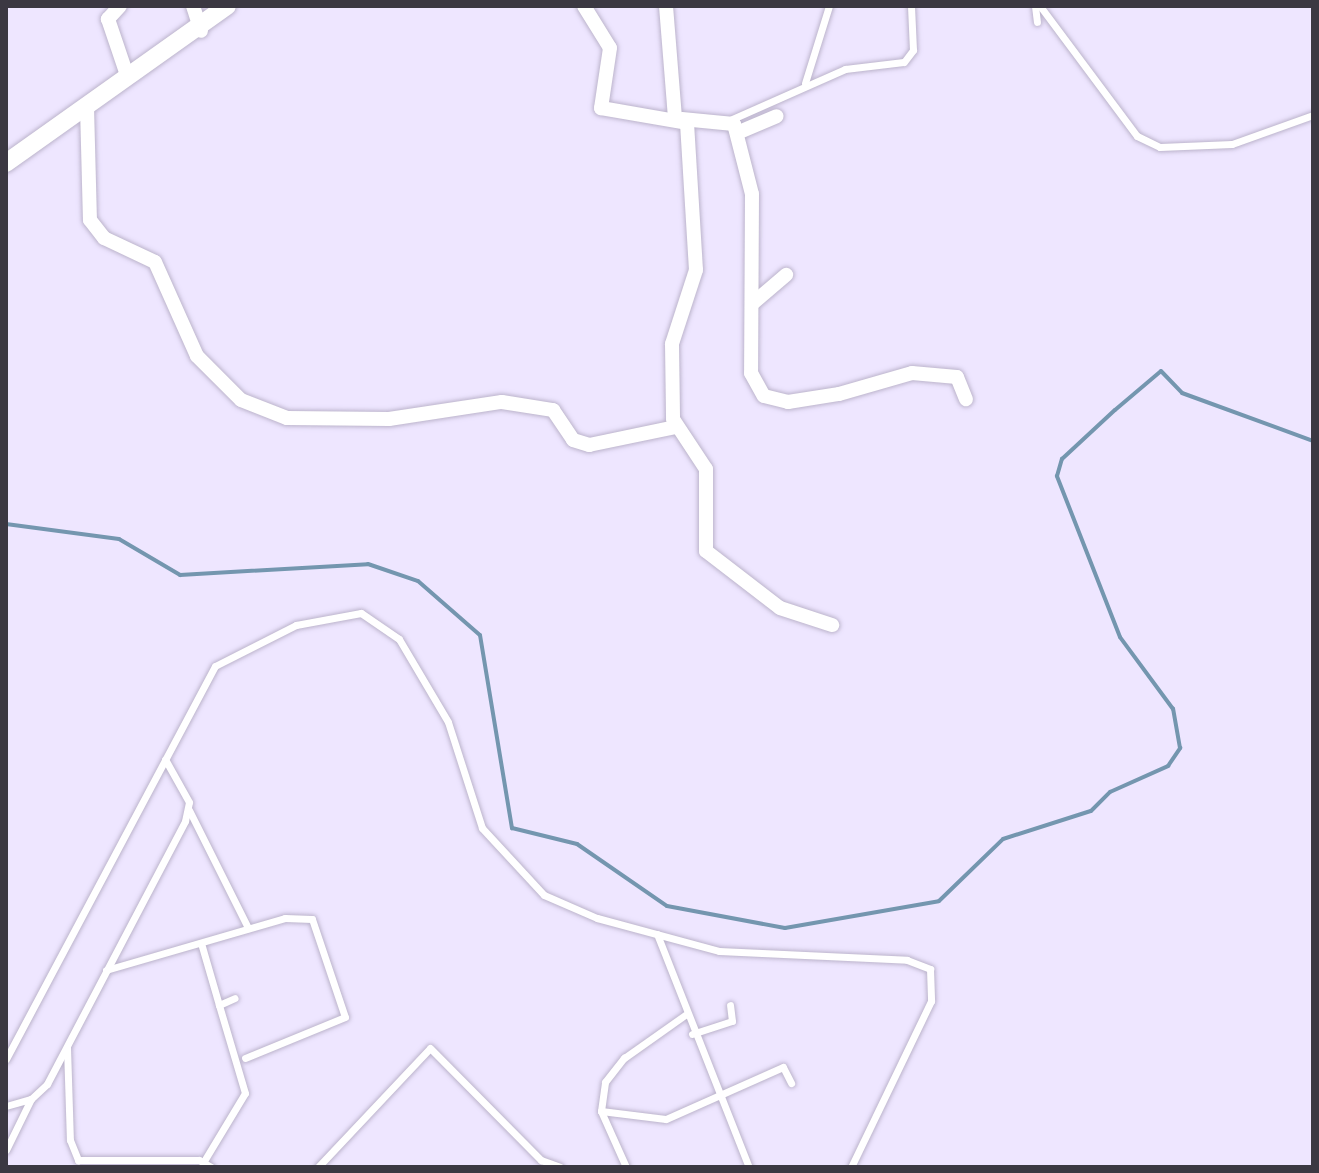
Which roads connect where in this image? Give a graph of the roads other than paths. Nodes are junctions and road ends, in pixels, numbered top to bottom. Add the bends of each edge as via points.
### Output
1 (120, 6) edge
2 (193, 6) edge
3 (227, 6) edge
4 (584, 6) edge
5 (666, 6) edge
6 (829, 6) edge
7 (911, 6) edge
8 (1037, 6) edge
9 (1037, 22) dead end
10 (201, 31) junction
11 (128, 78) junction
12 (805, 83) junction
13 (87, 107) junction
14 (1313, 115) edge
15 (777, 116) dead end
16 (678, 118) junction
17 (733, 126) junction
18 (6, 163) edge
19 (786, 275) dead end
20 (752, 304) junction
21 (966, 399) dead end
22 (676, 427) junction
23 (832, 625) dead end
24 (165, 759) junction
25 (189, 810) junction
26 (248, 928) junction
27 (657, 934) junction
28 (201, 943) junction
29 (106, 970) junction
30 (235, 998) dead end
31 (219, 1005) junction
32 (730, 1005) dead end
33 (685, 1015) junction
34 (692, 1034) junction
35 (67, 1045) junction
36 (245, 1058) dead end
37 (6, 1059) edge
38 (791, 1083) dead end
39 (716, 1094) junction
40 (31, 1099) junction
41 (6, 1106) edge
42 (601, 1111) junction
43 (6, 1150) edge
44 (204, 1161) junction
45 (78, 1163) edge
46 (160, 1164) edge
47 (211, 1167) edge
48 (318, 1167) edge
49 (560, 1167) edge
50 (626, 1167) edge
51 (749, 1167) edge
52 (851, 1167) edge

1 - 11 street via 108,19
2 - 10 street
3 - 10 street
4 - 16 street via 611,59 601,108
5 - 16 street
6 - 12 lane
7 - 12 lane via 913,50 904,62 855,67
8 - 9 lane
8 - 14 lane via 1137,136 1160,147 1232,144
10 - 11 street
11 - 13 street
12 - 17 lane
13 - 18 street
13 - 22 street via 90,220 104,238 155,262 197,356 241,400 287,418 389,419 502,402 559,413 579,444
15 - 17 street
16 - 17 street
16 - 22 street via 688,128 696,270 672,344
17 - 20 street via 752,194
19 - 20 street
20 - 21 street via 751,373 764,396 788,402 912,373 957,377
22 - 23 street via 696,444 706,469 706,551 780,608
24 - 25 lane
24 - 27 lane via 225,657 307,622 361,613 390,629 438,703 473,809 513,869 558,902
24 - 37 lane
25 - 26 lane
25 - 29 lane
26 - 28 lane
26 - 36 lane via 312,919 345,1017
27 - 33 lane
27 - 52 lane via 745,954 907,960 935,974 931,1001
28 - 29 lane
28 - 31 lane
29 - 35 lane
30 - 31 lane
31 - 44 lane via 245,1093
32 - 34 lane via 732,1021
33 - 34 lane
33 - 42 lane via 612,1071
34 - 39 lane
35 - 40 lane
35 - 45 lane via 70,1140
38 - 39 lane via 783,1067
39 - 42 lane via 666,1119
39 - 51 lane
40 - 41 lane
40 - 43 lane
42 - 50 lane
44 - 46 lane
44 - 47 lane
45 - 46 lane
48 - 49 lane via 430,1048 541,1160

